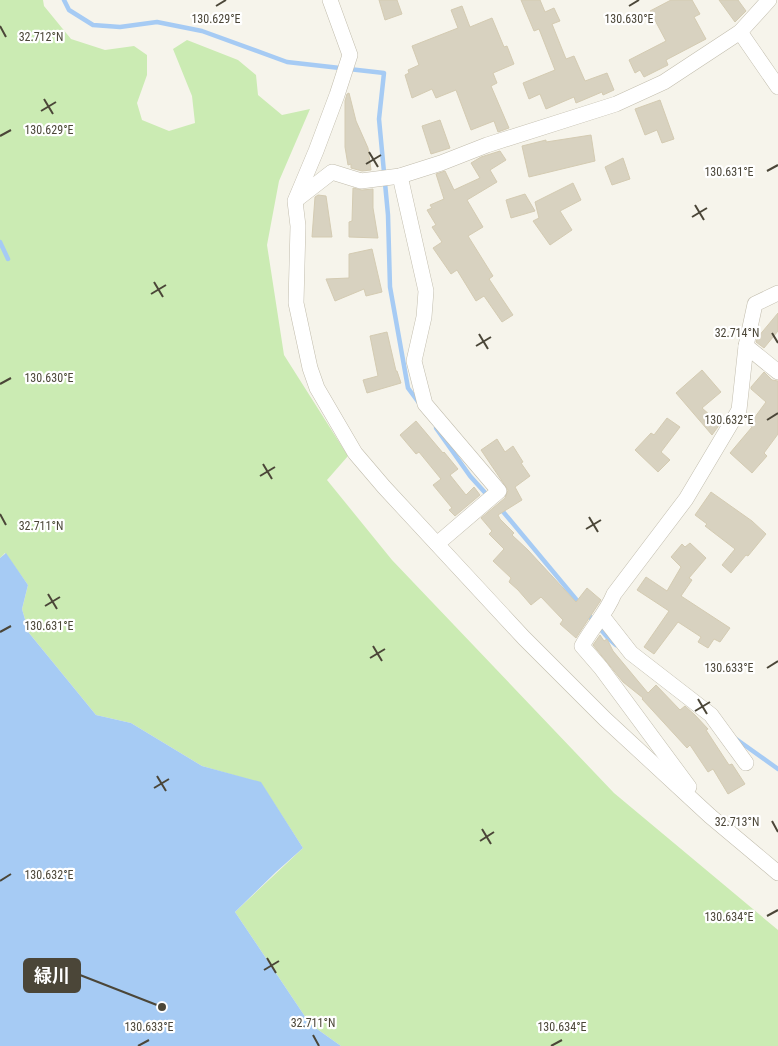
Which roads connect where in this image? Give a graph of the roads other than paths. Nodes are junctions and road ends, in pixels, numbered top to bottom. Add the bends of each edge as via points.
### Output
1 (330, 0) edge
2 (769, 0) edge
3 (740, 32) junction
4 (778, 87) edge
5 (400, 176) junction
6 (294, 201) junction
7 (778, 293) edge
8 (746, 346) junction
9 (778, 372) edge
10 (437, 544) junction
11 (602, 616) junction
12 (746, 764) dead end
13 (710, 816) junction
14 (778, 873) edge

1 - 6 street via 350,55 316,151
2 - 3 street
3 - 4 street
3 - 5 street via 664,82 616,104
5 - 6 street via 361,181 332,172
5 - 10 street via 426,291 414,361 425,404 499,491
6 - 10 street via 298,226 296,303 317,388 355,453
7 - 8 street via 755,304
8 - 9 street
8 - 11 street via 739,410 686,499 614,594
10 - 13 street via 589,705
11 - 12 street via 631,653 711,715
11 - 13 street via 582,646
13 - 14 street

